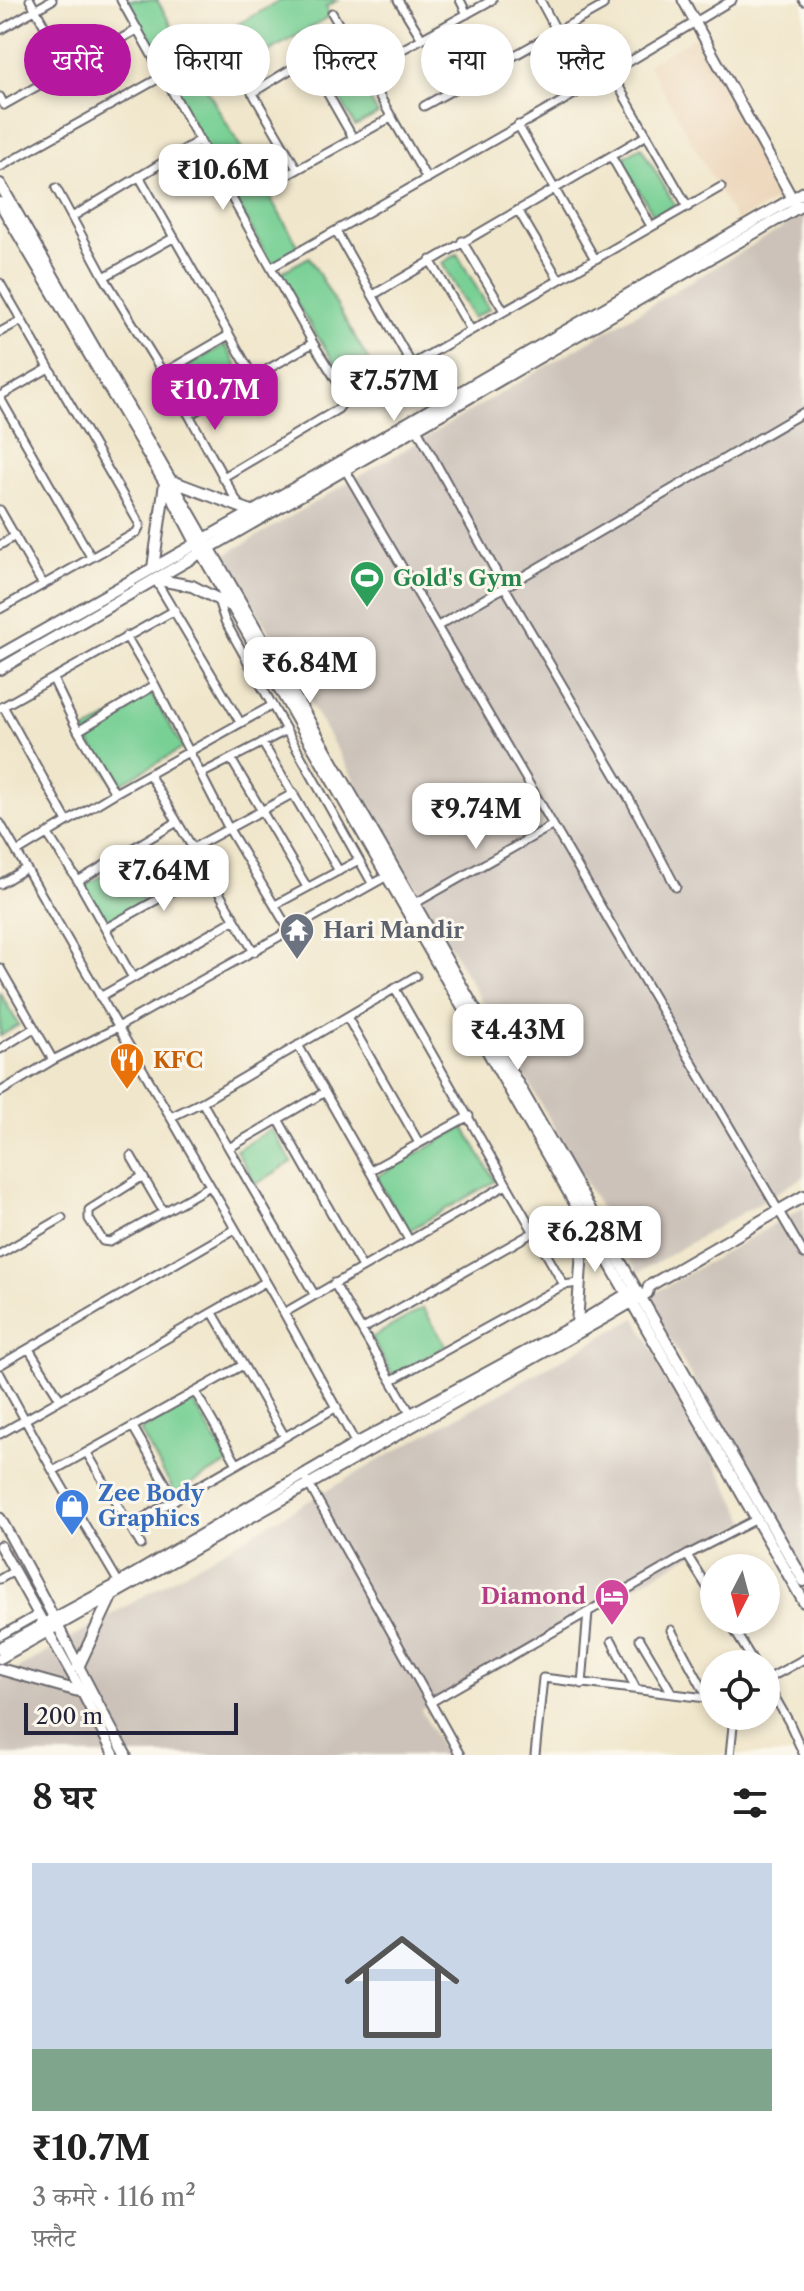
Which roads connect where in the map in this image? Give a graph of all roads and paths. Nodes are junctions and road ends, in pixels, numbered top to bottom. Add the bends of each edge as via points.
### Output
1 (30, 0) edge
2 (52, 0) edge
3 (121, 0) edge
4 (398, 0) edge
5 (460, 0) edge
6 (492, 0) edge
7 (540, 0) edge
8 (604, 0) edge
9 (683, 0) edge
10 (732, 0) edge
11 (36, 9) junction
12 (332, 13) dead end
13 (467, 14) junction
14 (696, 22) junction
15 (44, 24) edge
16 (338, 24) edge
17 (449, 24) edge
18 (553, 24) edge
19 (570, 24) edge
20 (138, 29) junction
21 (0, 30) edge
22 (131, 33) edge
23 (421, 37) edge
24 (147, 46) edge
25 (530, 46) edge
26 (632, 60) edge
27 (147, 85) edge
28 (24, 93) edge
29 (175, 96) edge
30 (254, 96) edge
31 (329, 96) edge
32 (380, 96) edge
33 (571, 96) edge
34 (624, 96) edge
35 (0, 97) edge
36 (424, 106) dead end
37 (392, 117) junction
38 (518, 125) junction
39 (647, 135) junction
40 (353, 138) junction
41 (200, 140) junction
42 (611, 156) junction
43 (0, 167) edge
44 (297, 169) junction
45 (139, 176) junction
46 (427, 179) junction
47 (273, 183) dead end
48 (0, 184) edge
49 (721, 187) dead end
50 (56, 188) dead end
51 (556, 189) junction
52 (804, 192) edge
53 (0, 203) edge
54 (798, 203) edge
55 (688, 207) junction
56 (518, 210) junction
57 (72, 217) junction
58 (651, 226) junction
59 (336, 231) junction
60 (173, 238) junction
61 (462, 241) junction
62 (595, 259) junction
63 (430, 260) junction
64 (272, 267) junction
65 (104, 277) junction
66 (559, 280) junction
67 (0, 283) edge
68 (373, 295) junction
69 (504, 311) junction
70 (22, 320) junction
71 (471, 330) junction
72 (0, 332) edge
73 (229, 335) junction
74 (313, 343) junction
75 (412, 365) junction
76 (49, 368) junction
77 (162, 374) junction
78 (254, 378) junction
79 (383, 381) dead end
80 (0, 397) edge
81 (804, 412) edge
82 (189, 415) junction
83 (417, 429) junction
84 (346, 471) junction
85 (222, 478) junction
86 (168, 482) junction
87 (245, 509) junction
88 (0, 510) edge
89 (15, 536) junction
90 (203, 544) junction
91 (0, 545) edge
92 (91, 557) junction
93 (156, 576) junction
94 (43, 585) junction
95 (504, 586) junction
96 (216, 596) junction
97 (0, 609) edge
98 (234, 609) junction
99 (175, 610) junction
100 (438, 626) junction
101 (126, 636) junction
102 (0, 655) edge
103 (0, 669) edge
104 (53, 679) junction
105 (155, 685) junction
106 (271, 706) junction
107 (1, 707) edge
108 (240, 722) junction
109 (78, 731) junction
110 (285, 731) junction
111 (262, 742) junction
112 (190, 750) junction
113 (231, 759) junction
114 (149, 774) junction
115 (201, 774) junction
116 (115, 793) junction
117 (294, 793) junction
118 (263, 812) junction
119 (67, 821) junction
120 (177, 822) junction
121 (0, 823) edge
122 (553, 825) junction
123 (229, 829) junction
124 (47, 833) junction
125 (193, 848) junction
126 (17, 852) junction
127 (359, 860) junction
128 (25, 869) junction
129 (339, 871) junction
130 (207, 872) junction
131 (391, 874) junction
132 (78, 881) junction
133 (372, 883) junction
134 (0, 884) edge
135 (307, 887) junction
136 (676, 887) dead end
137 (414, 904) junction
138 (275, 905) junction
139 (234, 920) junction
140 (106, 928) junction
141 (289, 930) junction
142 (254, 952) junction
143 (0, 969) edge
144 (416, 976) dead end
145 (133, 978) junction
146 (395, 989) junction
147 (100, 997) junction
148 (347, 1017) junction
149 (118, 1027) junction
150 (34, 1028) junction
151 (298, 1045) junction
152 (0, 1049) edge
153 (53, 1060) junction
154 (0, 1092) edge
155 (325, 1092) junction
156 (202, 1102) junction
157 (469, 1116) junction
158 (171, 1117) junction
159 (278, 1119) junction
160 (419, 1143) junction
161 (229, 1148) junction
162 (131, 1156) dead end
163 (371, 1170) junction
164 (143, 1176) junction
165 (506, 1185) junction
166 (210, 1186) junction
167 (804, 1196) edge
168 (163, 1211) junction
169 (778, 1211) junction
170 (62, 1218) dead end
171 (584, 1220) junction
172 (235, 1229) junction
173 (534, 1232) junction
174 (409, 1240) junction
175 (0, 1254) edge
176 (804, 1254) edge
177 (362, 1267) junction
178 (265, 1282) junction
179 (334, 1283) junction
180 (578, 1283) junction
181 (564, 1285) junction
182 (314, 1294) junction
183 (633, 1296) junction
184 (213, 1313) junction
185 (284, 1313) junction
186 (577, 1324) junction
187 (363, 1329) junction
188 (29, 1349) junction
189 (0, 1365) edge
190 (243, 1365) junction
191 (0, 1374) edge
192 (392, 1380) junction
193 (196, 1393) junction
194 (60, 1399) junction
195 (337, 1407) junction
196 (411, 1414) junction
197 (25, 1419) junction
198 (133, 1427) junction
199 (0, 1434) edge
200 (285, 1437) junction
201 (356, 1444) junction
202 (87, 1453) junction
203 (237, 1464) junction
204 (53, 1471) junction
205 (305, 1479) junction
206 (175, 1500) junction
207 (0, 1518) edge
208 (755, 1520) junction
209 (129, 1526) junction
210 (141, 1545) dead end
211 (0, 1546) edge
212 (687, 1555) junction
213 (14, 1571) junction
214 (700, 1576) edge
215 (0, 1579) edge
216 (804, 1581) edge
217 (119, 1583) junction
218 (111, 1597) junction
219 (804, 1602) edge
220 (588, 1612) junction
221 (58, 1621) junction
222 (44, 1623) junction
223 (671, 1630) dead end
224 (0, 1636) edge
225 (640, 1639) dead end
226 (612, 1641) dead end
227 (0, 1648) edge
228 (0, 1658) edge
229 (804, 1659) edge
230 (78, 1667) junction
231 (0, 1669) edge
232 (780, 1673) edge
233 (700, 1679) edge
234 (582, 1684) junction
235 (636, 1689) junction
236 (82, 1692) junction
237 (672, 1693) junction
238 (700, 1697) edge
239 (431, 1702) junction
240 (780, 1706) edge
241 (733, 1730) edge
242 (114, 1755) edge
243 (126, 1755) edge
244 (460, 1755) edge
245 (535, 1755) edge
246 (730, 1755) edge
247 (804, 1755) edge

1 - 11 street
2 - 11 street
3 - 20 street
4 - 23 street
5 - 13 street
6 - 13 street
7 - 18 street
8 - 19 street via 603,6
9 - 14 street
10 - 14 street
11 - 15 street
11 - 21 street
12 - 16 street
13 - 17 street
14 - 26 street
14 - 54 street
20 - 22 street
20 - 24 street
25 - 36 street
27 - 43 street
28 - 35 street via 4,105
29 - 41 street
30 - 44 street
31 - 40 street
32 - 37 street
33 - 38 street
34 - 39 street
37 - 40 street
37 - 46 street
38 - 46 street
38 - 51 street
39 - 42 street
39 - 55 street
40 - 44 street
41 - 45 street
41 - 64 street
42 - 51 street
42 - 58 street
44 - 47 street
45 - 57 street
45 - 60 street
46 - 59 street
48 - 86 main road
49 - 55 street
50 - 57 street
51 - 56 street
51 - 62 street
52 - 54 main road
53 - 86 main road
54 - 83 main road
54 - 87 main road via 335,465
55 - 58 street
56 - 61 street
56 - 66 street
57 - 65 street
58 - 62 street
59 - 64 street
59 - 68 street
60 - 65 street
60 - 73 street
61 - 63 street
61 - 69 street
62 - 66 street
63 - 68 street
63 - 71 street
64 - 74 street
65 - 77 street
66 - 69 street
67 - 70 street
68 - 75 street
69 - 71 street
70 - 72 street
70 - 76 street
71 - 75 street
73 - 77 street
73 - 78 street
74 - 78 street
74 - 85 street via 345,394 343,404
75 - 79 street
76 - 80 street
76 - 92 street via 140,525 137,532
77 - 82 street
78 - 82 street
80 - 92 street
81 - 95 street
82 - 85 street
83 - 84 main road
83 - 95 street
84 - 90 main road
84 - 100 street
85 - 87 street
86 - 87 main road
86 - 90 main road
86 - 93 main road
87 - 90 main road
88 - 89 street
89 - 91 street
89 - 94 street
90 - 93 main road
90 - 98 main road
90 - 131 main road
92 - 94 street
93 - 96 main road
93 - 99 street
93 - 102 main road
93 - 103 main road
94 - 97 street
95 - 100 street
95 - 136 street
96 - 98 main road
96 - 106 street
98 - 131 main road
99 - 101 street
99 - 108 street
100 - 122 street
101 - 104 street
101 - 105 street
104 - 107 street
104 - 109 street
105 - 109 street
105 - 112 street
106 - 108 street
106 - 110 street
107 - 119 street
108 - 112 street
109 - 116 street
110 - 111 street
110 - 127 street
111 - 113 street
111 - 117 street
112 - 114 street
112 - 115 street
113 - 115 street
113 - 118 street
114 - 116 street
114 - 120 street
115 - 123 street
116 - 119 street
117 - 118 street
117 - 129 street
118 - 123 street
118 - 135 street
119 - 124 street
120 - 125 street
120 - 132 street
121 - 126 street
122 - 137 street
122 - 169 street
123 - 125 street
123 - 138 street
124 - 126 street
124 - 132 street
125 - 130 street
126 - 128 street
127 - 129 street
127 - 133 street
128 - 134 street
128 - 147 street
129 - 135 street
130 - 139 street
130 - 140 street
131 - 133 street
131 - 137 main road
131 - 171 main road
132 - 140 street
133 - 141 street
135 - 138 street
137 - 183 main road
138 - 141 street
139 - 142 street
139 - 145 street
140 - 145 street
141 - 142 street
142 - 149 street
143 - 150 street
144 - 146 street
145 - 147 street
146 - 148 street
146 - 157 street
147 - 149 street
148 - 151 street
148 - 160 street
149 - 153 street
149 - 158 street
150 - 152 street
150 - 153 street
151 - 155 street
151 - 156 street
153 - 154 street
155 - 159 street
155 - 163 street
156 - 158 street
156 - 161 street
157 - 160 street
157 - 165 street
158 - 166 street
159 - 161 street
159 - 177 street
160 - 163 street
161 - 182 street
162 - 164 street
163 - 174 street
164 - 168 street
164 - 168 street via 89,1210 100,1239 110,1242
165 - 173 street
165 - 174 street
166 - 168 street
166 - 172 street
167 - 169 main road
169 - 176 street
169 - 183 main road via 649,1286 647,1293
170 - 175 street
171 - 180 main road
171 - 183 main road
172 - 178 street
172 - 188 street
173 - 181 street
173 - 187 street
174 - 177 street
177 - 179 street
178 - 184 street
178 - 185 street
179 - 182 street
179 - 187 street
180 - 181 street
180 - 186 main road
181 - 192 street
182 - 185 street
183 - 186 main road
183 - 205 main road
183 - 208 main road
183 - 216 main road
184 - 190 street
184 - 194 street
185 - 195 street
186 - 196 main road
187 - 192 street
188 - 189 street
188 - 194 street
190 - 193 street
190 - 200 street
191 - 197 street
192 - 196 street
193 - 198 street
193 - 203 street
194 - 197 street
195 - 200 street
195 - 201 street
196 - 201 main road
197 - 199 street
197 - 204 street
198 - 202 street
198 - 206 street
200 - 203 street
201 - 205 main road
202 - 204 street
202 - 209 street
203 - 206 street
204 - 217 street
205 - 217 main road
205 - 218 main road
205 - 239 street
206 - 209 street
207 - 221 street
208 - 212 street
208 - 219 main road
209 - 210 street
211 - 213 street
212 - 214 street
212 - 220 street
213 - 215 street
213 - 222 street
217 - 221 main road
218 - 221 main road
218 - 230 main road
220 - 234 street
220 - 239 street
221 - 222 main road
221 - 230 street
222 - 224 street
222 - 227 main road
222 - 228 main road
222 - 236 street
223 - 233 street
225 - 237 street
226 - 235 street
229 - 232 street
230 - 243 street
231 - 236 main road
234 - 235 street
234 - 245 street via 543,1678
235 - 237 street
236 - 242 street
237 - 238 street
239 - 244 street
240 - 247 street
241 - 246 street

